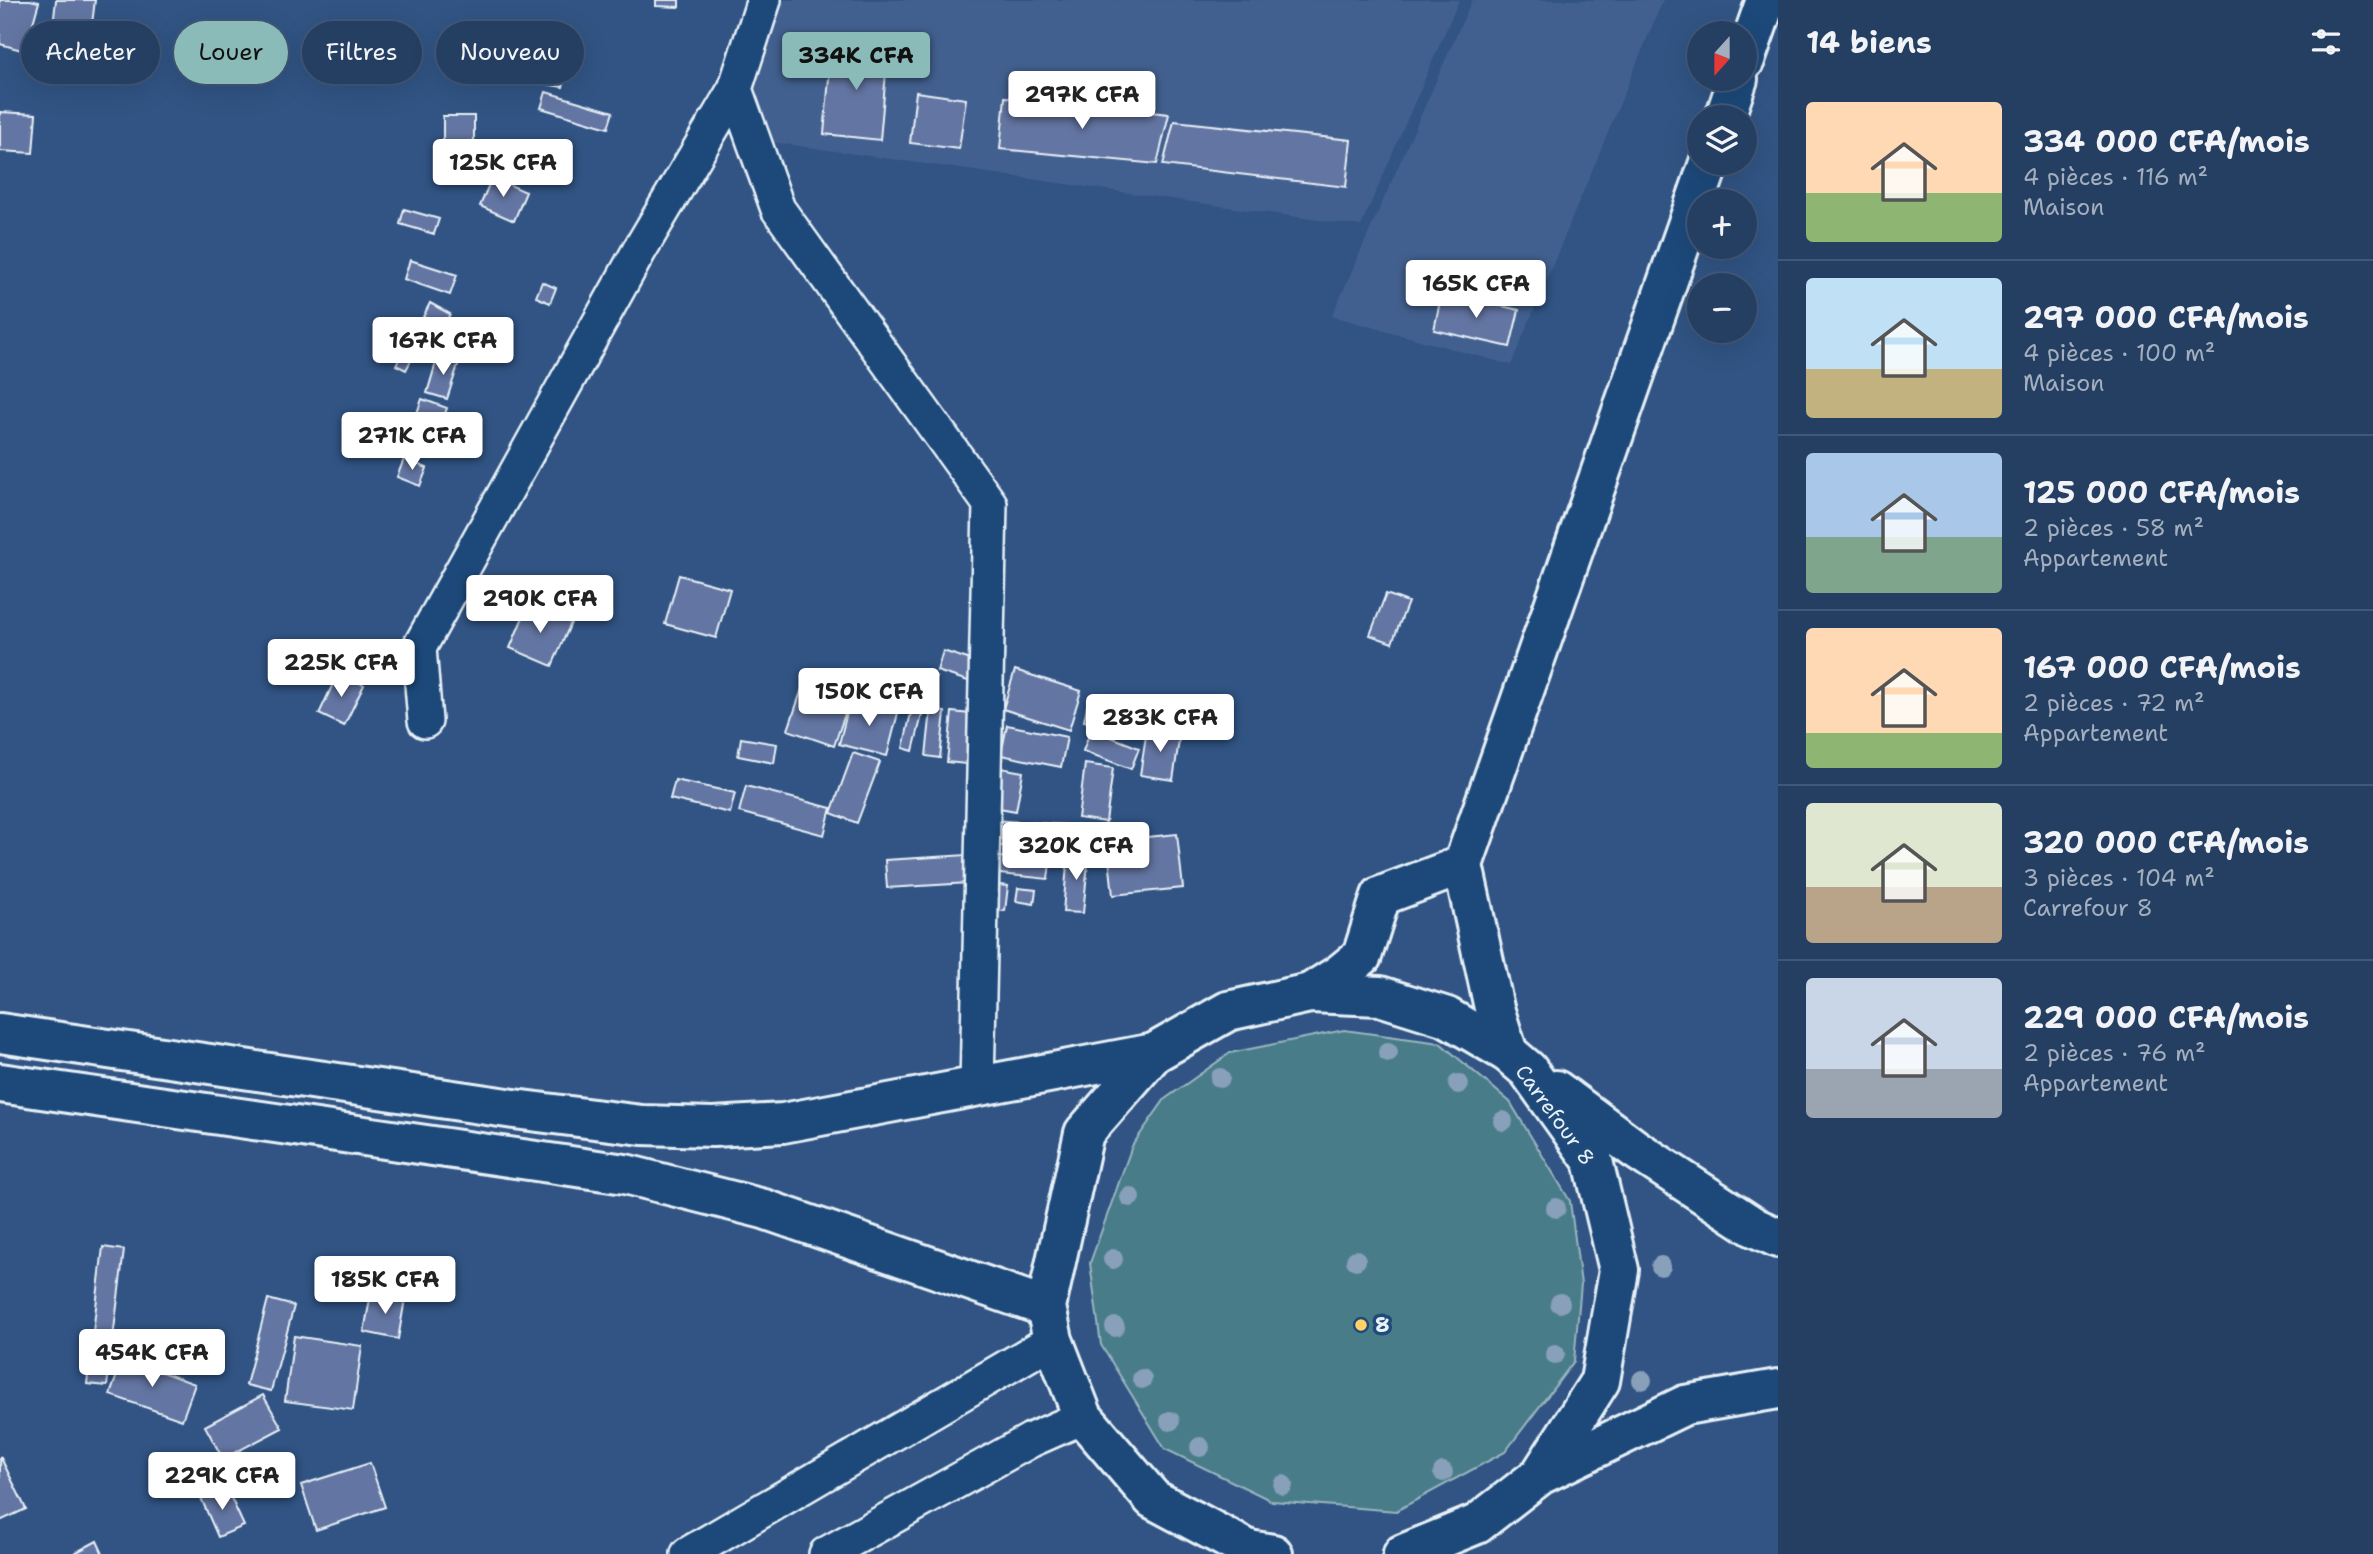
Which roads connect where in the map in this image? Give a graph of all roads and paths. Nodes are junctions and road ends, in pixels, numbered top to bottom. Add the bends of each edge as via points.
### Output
1 (764, 0) edge
2 (1766, 0) edge
3 (1757, 26) edge
4 (735, 89) junction
5 (1705, 175) edge
6 (425, 721) dead end
7 (1463, 865) junction
8 (1310, 993) junction
9 (0, 1033) edge
10 (1154, 1053) junction
11 (1518, 1061) junction
12 (0, 1083) edge
13 (976, 1084) junction
14 (1778, 1238) edge
15 (1049, 1323) junction
16 (1778, 1389) edge
17 (1083, 1417) junction
18 (1540, 1475) junction
19 (688, 1554) edge
20 (826, 1554) edge
21 (1273, 1554) edge
22 (1404, 1554) edge

1 - 4 street
2 - 3 main road
4 - 6 street via 639,251 419,648
4 - 13 street via 778,209 990,504
5 - 7 main road
7 - 8 main road via 1381,896 1362,956
7 - 11 main road via 1494,1008
8 - 10 main road, Carrefour 8 via 1228,1012
8 - 11 main road, Carrefour 8 via 1380,996 1420,1008 1447,1017
9 - 13 main road via 642,1125 783,1123
10 - 13 main road
10 - 15 main road, Carrefour 8 via 1084,1133
11 - 14 main road via 1635,1149
11 - 18 main road, Carrefour 8 via 1593,1161 1619,1270 1600,1381
12 - 15 main road via 625,1174 764,1209
15 - 17 main road
15 - 19 street
16 - 18 main road via 1685,1405
17 - 20 street via 1031,1440
17 - 21 main road via 1153,1499 1249,1550
18 - 22 main road, Carrefour 8 via 1477,1524

